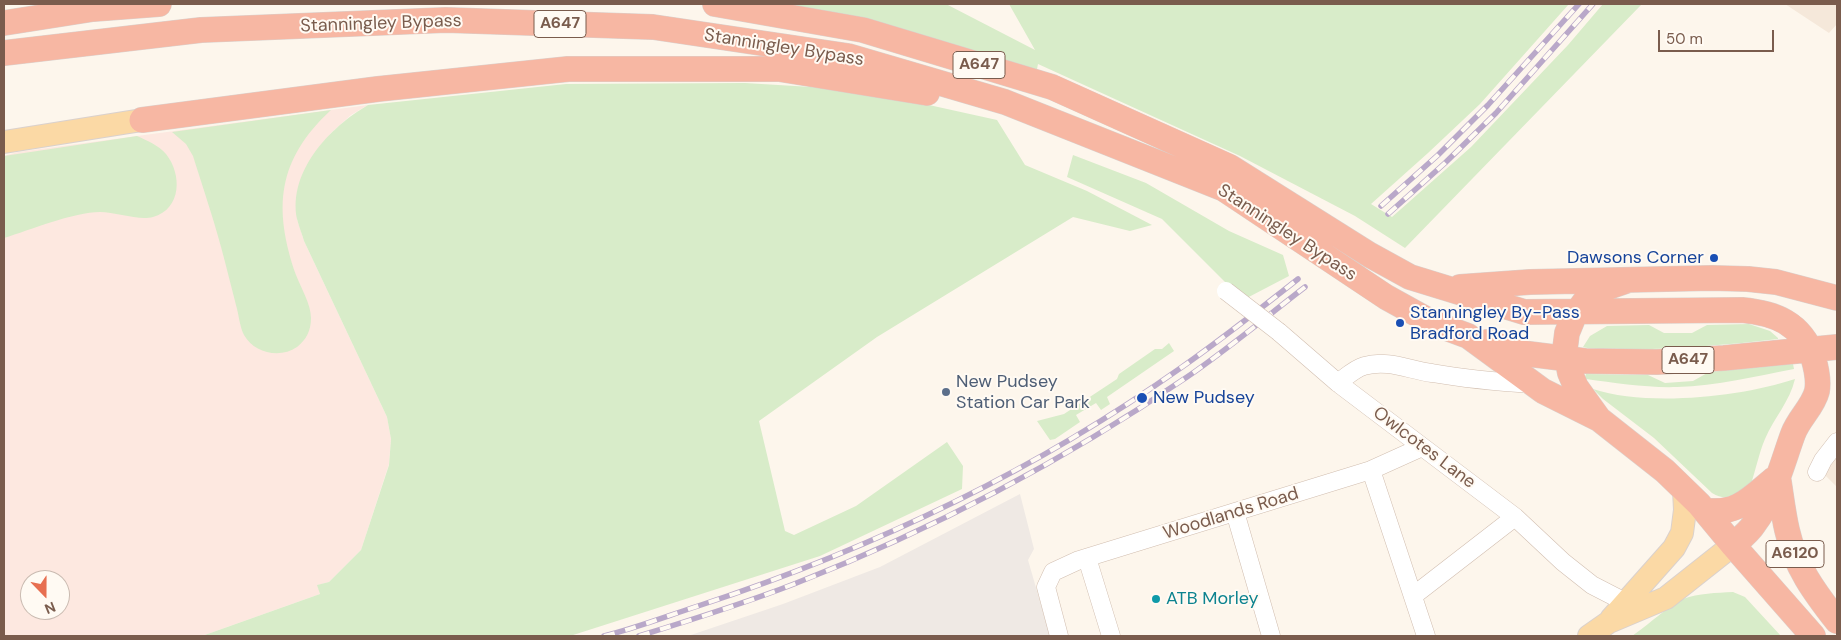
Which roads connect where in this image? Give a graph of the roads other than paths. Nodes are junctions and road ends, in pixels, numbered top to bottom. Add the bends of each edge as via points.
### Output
1 (160, 4) edge
2 (715, 4) edge
3 (93, 9) junction
4 (4, 11) edge
5 (4, 24) edge
6 (4, 53) edge
7 (142, 120) joint
8 (1101, 140) junction
9 (4, 142) edge
10 (1626, 281) junction
11 (1445, 288) junction
12 (1226, 290) dead end
13 (1837, 298) edge
14 (1577, 312) junction
15 (1468, 336) junction
16 (1837, 347) edge
17 (1810, 349) junction
18 (1566, 358) junction
19 (1338, 383) junction
20 (1534, 384) junction
21 (1837, 384) edge
22 (1813, 401) junction
23 (1599, 419) junction
24 (1837, 442) edge
25 (1422, 447) junction
26 (1371, 470) junction
27 (1817, 472) dead end
28 (1778, 476) junction
29 (1684, 490) junction
30 (1704, 510) junction
31 (1235, 512) junction
32 (1515, 518) junction
33 (1733, 545) junction
34 (1088, 558) junction
35 (1413, 596) junction
36 (1625, 602) junction
37 (1837, 621) edge
38 (1609, 622) junction
39 (1059, 636) edge
40 (1111, 636) edge
41 (1271, 636) edge
42 (1426, 636) edge
43 (1589, 636) edge
44 (1813, 636) edge

1 - 3 highway
2 - 11 highway, Stanningley Bypass / A647 via 863,30 1052,87 1230,167 1370,255 1410,277
3 - 4 highway
3 - 5 highway
6 - 8 highway, Stanningley Bypass / A647 via 201,30 446,20 653,27 848,56 1005,102
7 - 8 highway via 378,89 568,69 779,69 940,95
7 - 9 main road
8 - 15 highway, Stanningley Bypass / A647 via 1224,189 1394,302 1433,323
10 - 11 highway, A647 via 1530,282
10 - 13 highway, A647 via 1748,279 1776,282
10 - 14 highway via 1600,290
11 - 14 highway, Stanningley Bypass via 1524,312
12 - 19 street, Owlcotes Lane, bridge
14 - 17 highway, Stanningley Bypass via 1759,312 1789,323
14 - 18 highway via 1567,333
15 - 18 highway, A647 via 1521,353
15 - 20 highway, Stanningley Bypass / A647
16 - 17 highway, A647
17 - 18 highway, A647 via 1657,362
17 - 22 highway via 1816,369 1817,390
18 - 23 highway via 1576,387
19 - 20 street via 1363,366 1394,364 1430,373
19 - 25 street, Owlcotes Lane
20 - 23 highway, Stanningley Bypass / A647
21 - 22 highway
22 - 28 highway via 1794,430
23 - 29 highway
24 - 27 street
25 - 26 street, Woodlands Road
25 - 32 street, Owlcotes Lane
26 - 31 street, Woodlands Road
26 - 35 street
28 - 30 highway via 1736,508 1714,512
28 - 33 highway via 1754,525
28 - 37 highway, A6120 via 1792,549 1802,572
29 - 30 highway
29 - 36 main road via 1686,510 1682,533 1659,565
30 - 33 highway
31 - 34 street, Woodlands Road
31 - 41 street
32 - 35 street
32 - 36 street, Owlcotes Lane via 1592,585
33 - 38 main road via 1666,598
33 - 44 highway, A6120
34 - 39 street, Woodlands Road via 1053,572 1046,587
34 - 40 street
35 - 42 street
36 - 38 main road
38 - 43 main road

